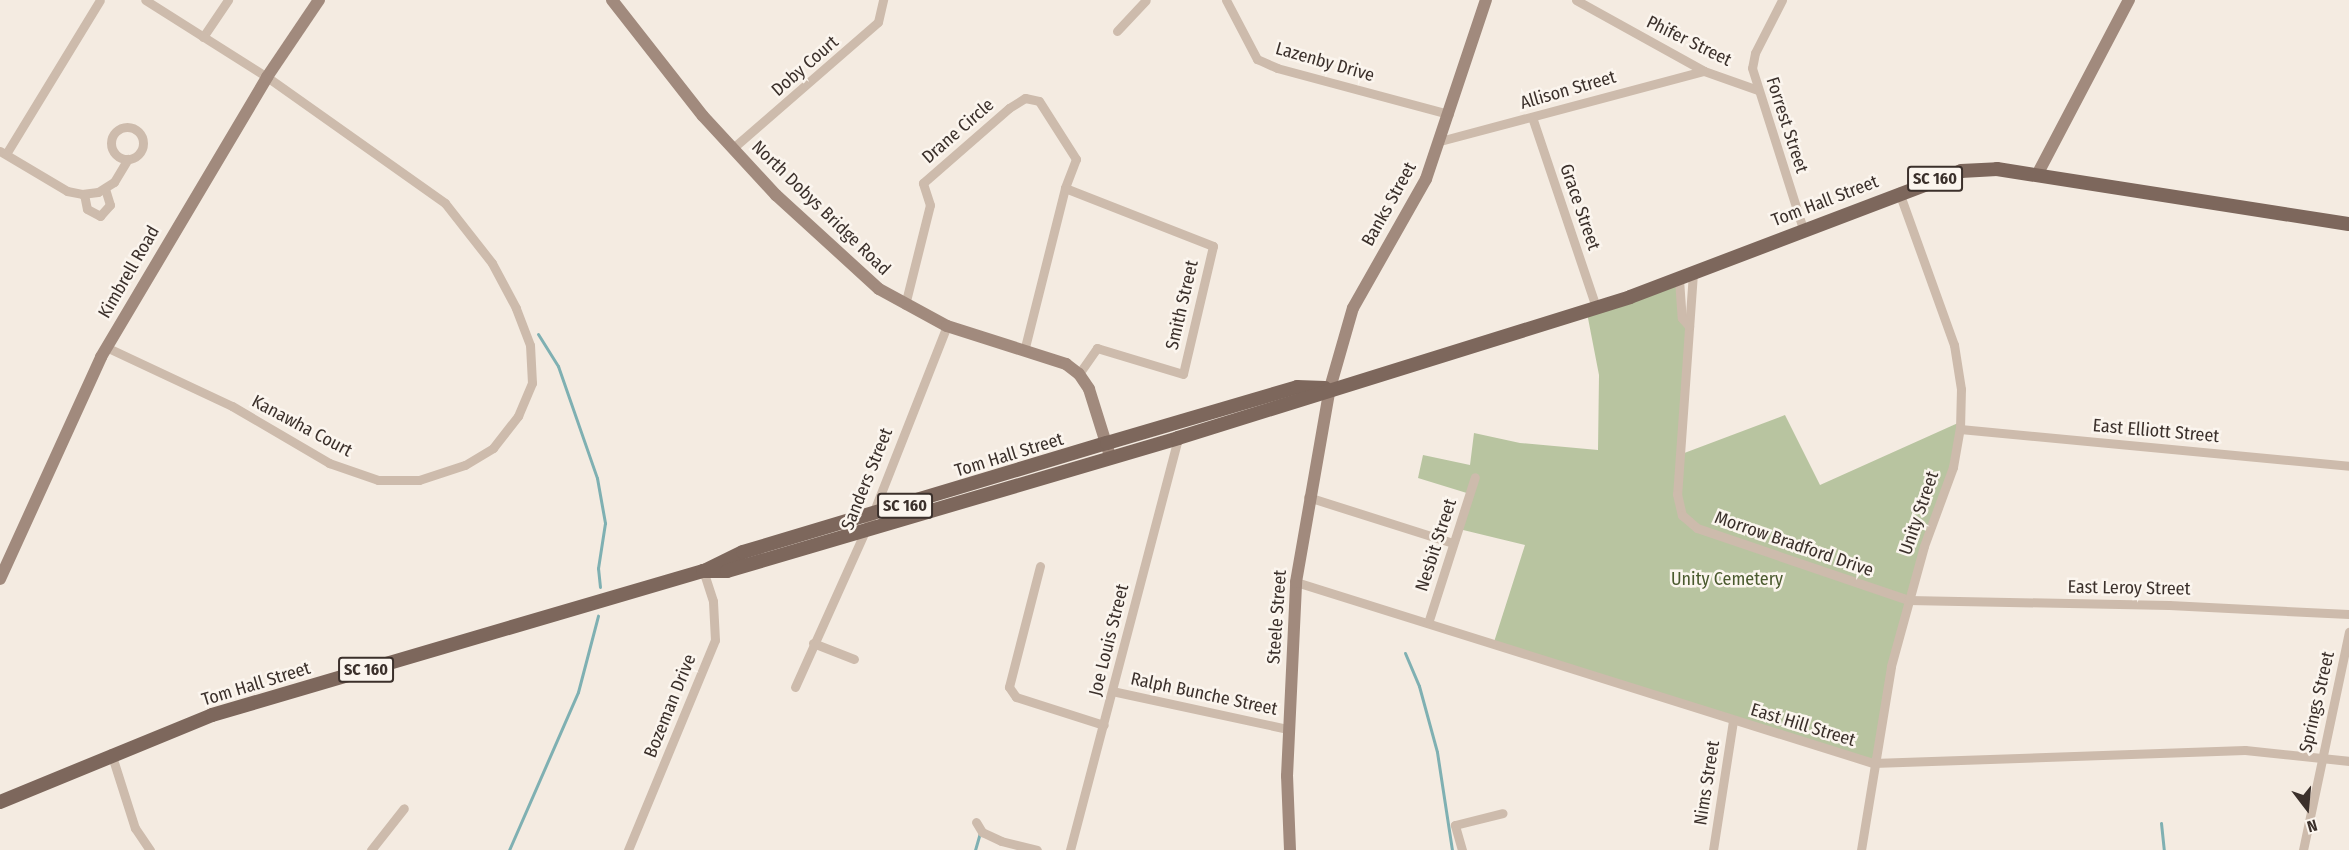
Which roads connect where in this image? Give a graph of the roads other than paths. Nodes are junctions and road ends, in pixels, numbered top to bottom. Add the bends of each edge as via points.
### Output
1 (100, 0) edge
2 (145, 0) edge
3 (228, 0) edge
4 (320, 0) edge
5 (612, 0) edge
6 (883, 0) edge
7 (1146, 0) edge
8 (1226, 0) edge
9 (1486, 0) edge
10 (1576, 0) edge
11 (1782, 0) edge
12 (2129, 0) edge
13 (1117, 31) dead end
14 (203, 37) junction
15 (1704, 71) junction
16 (267, 77) junction
17 (1758, 90) junction
18 (1449, 114) junction
19 (1532, 117) junction
20 (1440, 141) junction
21 (733, 148) junction
22 (3, 153) edge
23 (128, 159) dead end
24 (2037, 175) junction
25 (1065, 188) junction
26 (105, 189) junction
27 (1899, 192) junction
28 (84, 194) junction
29 (2349, 224) edge
30 (1803, 229) junction
31 (1693, 273) junction
32 (1679, 279) junction
33 (905, 304) junction
34 (1596, 307) junction
35 (947, 326) junction
36 (1689, 326) junction
37 (106, 347) junction
38 (1024, 351) junction
39 (1079, 374) junction
40 (1330, 388) junction
41 (1960, 429) junction
42 (1178, 438) junction
43 (1109, 449) junction
44 (2349, 466) edge
45 (1474, 477) dead end
46 (1308, 497) junction
47 (872, 516) junction
48 (866, 530) junction
49 (1453, 543) junction
50 (1040, 566) dead end
51 (703, 571) junction
52 (0, 579) edge
53 (1296, 582) junction
54 (1908, 600) junction
55 (2349, 614) edge
56 (1428, 623) junction
57 (2349, 632) edge
58 (813, 643) junction
59 (854, 659) dead end
60 (795, 687) dead end
61 (1112, 691) junction
62 (1733, 721) junction
63 (1104, 725) junction
64 (1288, 729) junction
65 (111, 753) junction
66 (2321, 758) junction
67 (2349, 761) edge
68 (1873, 763) junction
69 (0, 802) edge
70 (404, 808) dead end
71 (1503, 813) dead end
72 (976, 822) dead end
73 (150, 850) edge
74 (371, 850) edge
75 (628, 850) edge
76 (1037, 850) edge
77 (1070, 850) edge
78 (1290, 850) edge
79 (1462, 850) edge
80 (1713, 850) edge
81 (1861, 850) edge
82 (2303, 850) edge

1 - 22 street
2 - 14 street, Kanawha Court
3 - 14 street
4 - 16 street, Kimbrell Road
5 - 21 street, North Dobys Bridge Road
6 - 21 street, Doby Court via 884,6 873,27
7 - 13 street
8 - 18 street, Lazenby Drive via 1257,59 1277,68
9 - 18 street, Banks Street
10 - 15 street, Phifer Street
11 - 17 street, Forrest Street via 1755,53 1752,68
12 - 24 street
14 - 16 street, Kanawha Court
15 - 17 street, Phifer Street
15 - 19 street, Allison Street
16 - 37 street, Kimbrell Road
16 - 37 street, Kanawha Court via 445,203 492,262 530,345 532,383 518,416 494,448 465,465 419,480 378,480 328,463 232,406
17 - 30 street, Forrest Street
18 - 20 street, Banks Street
19 - 20 street, Allison Street
19 - 34 street, Grace Street
20 - 40 street, Banks Street via 1426,179 1353,308
21 - 33 street, North Dobys Bridge Road via 830,245 879,289
22 - 28 street via 67,191
23 - 26 street via 120,175
24 - 27 main road, Tom Hall Street / SC 160 via 1972,169
24 - 29 main road, Tom Hall Street / SC 160
25 - 33 street, Drane Circle via 1076,159 1074,151 1039,101 1026,98 923,183 930,206
25 - 38 street
25 - 39 street, Smith Street via 1213,246 1183,374 1097,348
26 - 28 street
26 - 28 street via 109,209 100,216 89,212
27 - 30 main road, Tom Hall Street / SC 160
27 - 41 street, Unity Street via 1954,345 1961,389
30 - 31 main road, Tom Hall Street / SC 160
31 - 32 main road, Tom Hall Street / SC 160
31 - 36 street, Morrow Bradford Drive
32 - 34 main road, Tom Hall Street / SC 160
32 - 36 street, Morrow Bradford Drive via 1682,318
33 - 35 street, North Dobys Bridge Road
34 - 40 main road, Tom Hall Street / SC 160
35 - 38 street, North Dobys Bridge Road
35 - 47 street, Sanders Street
36 - 54 street, Morrow Bradford Drive via 1677,481 1682,514 1707,532
37 - 52 street, Kimbrell Road
38 - 39 street, North Dobys Bridge Road via 1066,364
39 - 43 street via 1089,389
40 - 42 main road, Tom Hall Street / SC 160
40 - 43 main road, Tom Hall Street / SC 160 via 1297,387
40 - 46 street, Steele Street
41 - 44 street, East Elliott Street
41 - 54 street, Unity Street via 1953,467
42 - 43 main road, Tom Hall Street / SC 160
42 - 61 street, Joe Louis Street
43 - 47 main road, Tom Hall Street / SC 160
43 - 48 main road, Tom Hall Street / SC 160
45 - 49 street, Nesbit Street
46 - 49 street
46 - 53 street, Steele Street
47 - 48 street, Sanders Street
47 - 51 main road, Tom Hall Street / SC 160 via 743,552
48 - 51 main road, Tom Hall Street / SC 160 via 728,571
48 - 58 street, Sanders Street
49 - 56 street, Nesbit Street
50 - 63 street via 1009,687 1016,697
51 - 65 main road, Tom Hall Street / SC 160 via 212,715
51 - 75 street, Bozeman Drive via 712,601 715,640
53 - 56 street, East Hill Street
53 - 64 street, Steele Street
54 - 55 street, East Leroy Street via 2169,605
54 - 68 street, Unity Street
56 - 62 street, East Hill Street
57 - 66 street, Springs Street
58 - 59 street
58 - 60 street, Sanders Street
61 - 63 street, Joe Louis Street
61 - 64 street, Ralph Bunche Street
62 - 68 street, East Hill Street
62 - 80 street, Nims Street
63 - 77 street, Joe Louis Street
64 - 78 street, Steele Street
65 - 69 main road, Tom Hall Street / SC 160
65 - 73 street via 135,828
66 - 67 street, East Hill Street
66 - 68 street, East Hill Street via 2245,750
66 - 82 street, Springs Street
68 - 81 street, Unity Street
70 - 74 street
71 - 79 street via 1455,825
72 - 76 street via 982,832 1001,841

